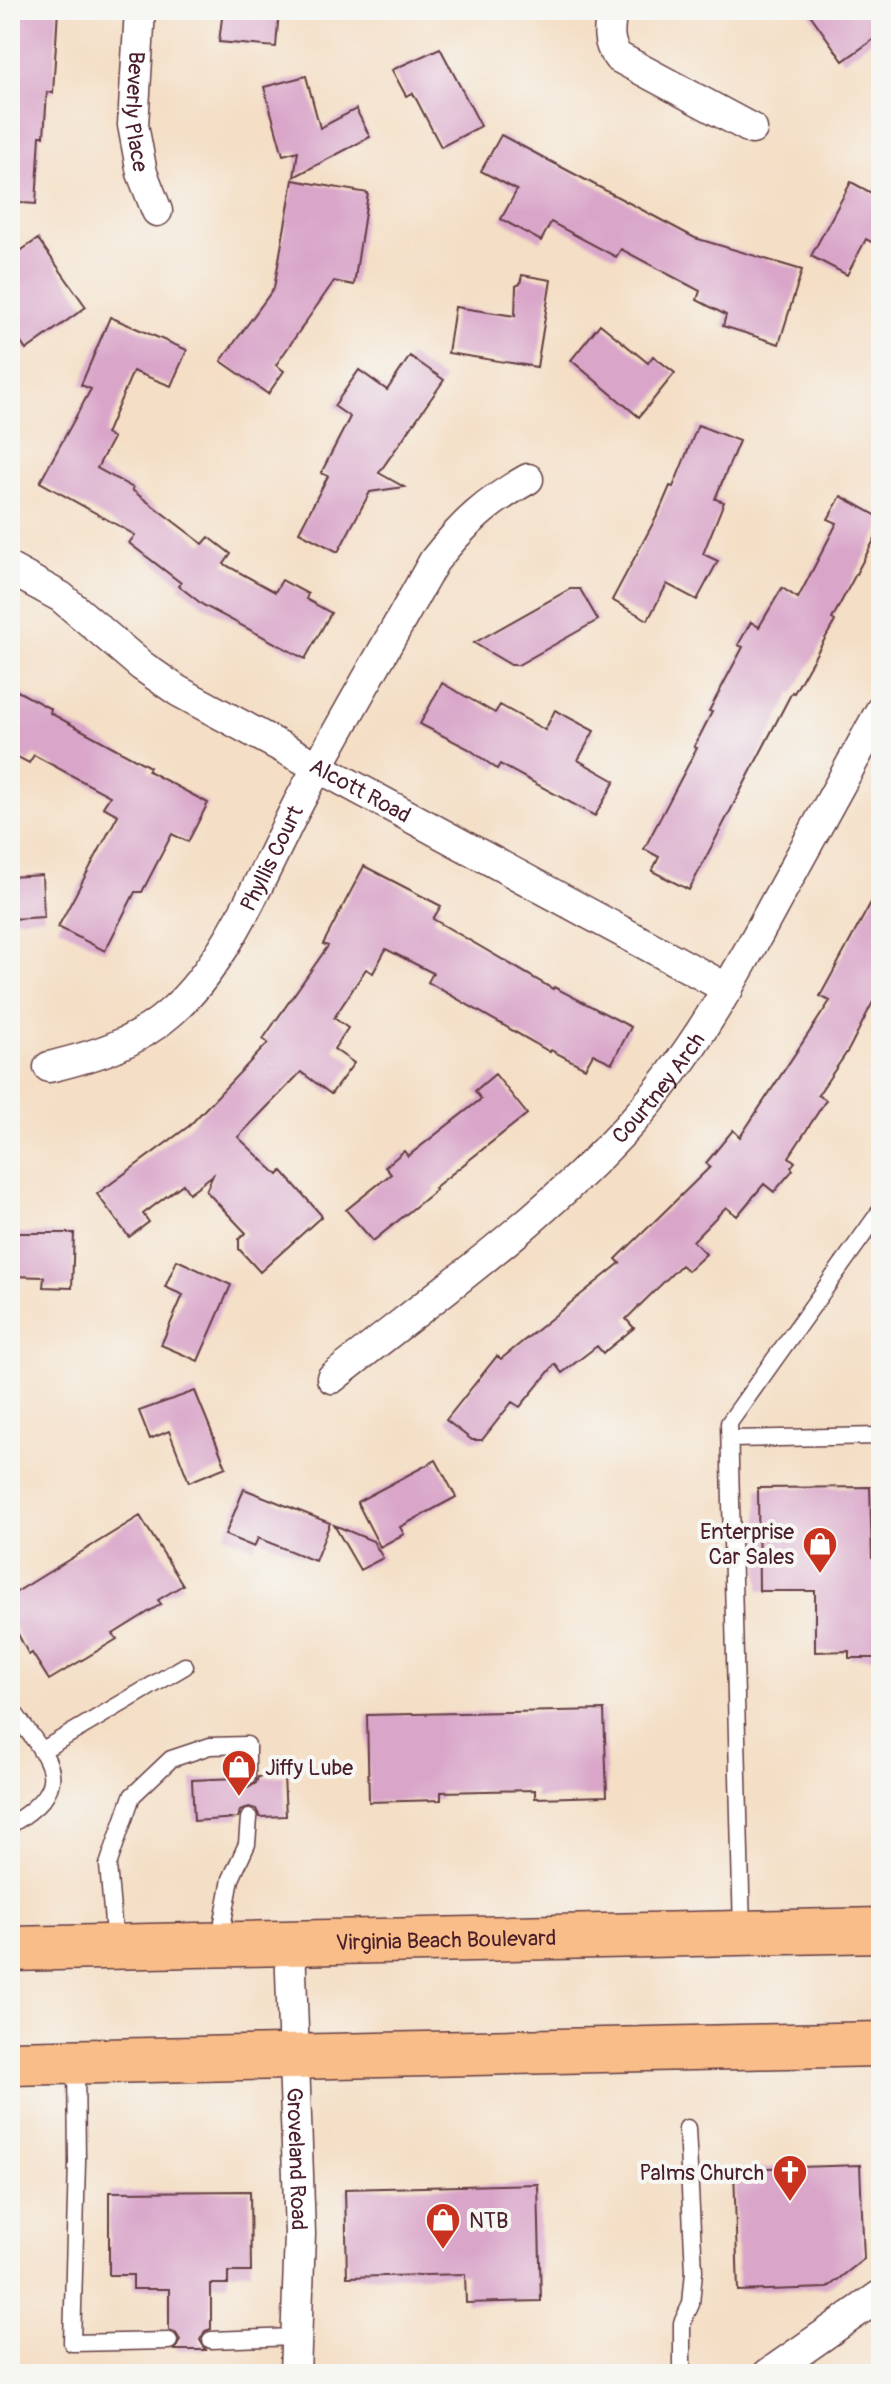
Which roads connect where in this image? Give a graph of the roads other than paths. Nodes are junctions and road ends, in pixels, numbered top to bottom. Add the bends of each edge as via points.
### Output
1 (140, 10) edge
2 (612, 10) edge
3 (752, 129) dead end
4 (157, 211) dead end
5 (528, 479) dead end
6 (10, 569) edge
7 (881, 710) edge
8 (320, 766) junction
9 (728, 989) junction
10 (49, 1067) dead end
11 (881, 1210) edge
12 (332, 1378) dead end
13 (881, 1436) edge
14 (730, 1439) junction
15 (185, 1666) dead end
16 (10, 1707) edge
17 (41, 1751) junction
18 (247, 1777) dead end
19 (249, 1818) dead end
20 (10, 1825) edge
21 (881, 1930) edge
22 (742, 1932) junction
23 (290, 1943) junction
24 (219, 1945) junction
25 (115, 1947) junction
26 (10, 1949) edge
27 (881, 2044) edge
28 (294, 2056) junction
29 (76, 2062) junction
30 (10, 2063) edge
31 (687, 2128) dead end
32 (881, 2295) edge
33 (296, 2337) junction
34 (211, 2340) dead end
35 (169, 2341) dead end
36 (295, 2374) edge
37 (686, 2374) edge
38 (768, 2374) edge

1 - 4 street, Beverly Place via 133,125 142,173
2 - 3 street via 608,37 618,57
5 - 8 street, Phyllis Court via 471,518 434,561
6 - 8 street, Alcott Road via 61,597 178,691
7 - 9 street, Courtney Arch
8 - 9 street, Alcott Road
8 - 10 street, Phyllis Court via 205,975 171,1012 137,1037 99,1055
9 - 12 street, Courtney Arch via 684,1057 576,1180
11 - 14 lane via 729,1423
13 - 14 lane
14 - 22 lane
15 - 17 lane
16 - 17 lane
17 - 20 lane via 49,1762 51,1788 46,1798
18 - 25 lane via 247,1745 210,1746 171,1759 132,1796 108,1865
19 - 24 lane via 247,1844 231,1879
21 - 22 main road, Virginia Beach Boulevard
22 - 23 main road, Virginia Beach Boulevard
23 - 24 main road, Virginia Beach Boulevard
23 - 28 street, Groveland Road
24 - 25 main road, Virginia Beach Boulevard
25 - 26 main road, Virginia Beach Boulevard
27 - 28 main road
28 - 29 main road
28 - 33 street, Groveland Road via 300,2234
29 - 30 main road
29 - 35 lane via 72,2343
31 - 37 lane via 694,2271 691,2304 682,2323
32 - 38 street
33 - 34 lane
33 - 36 street, Groveland Road

